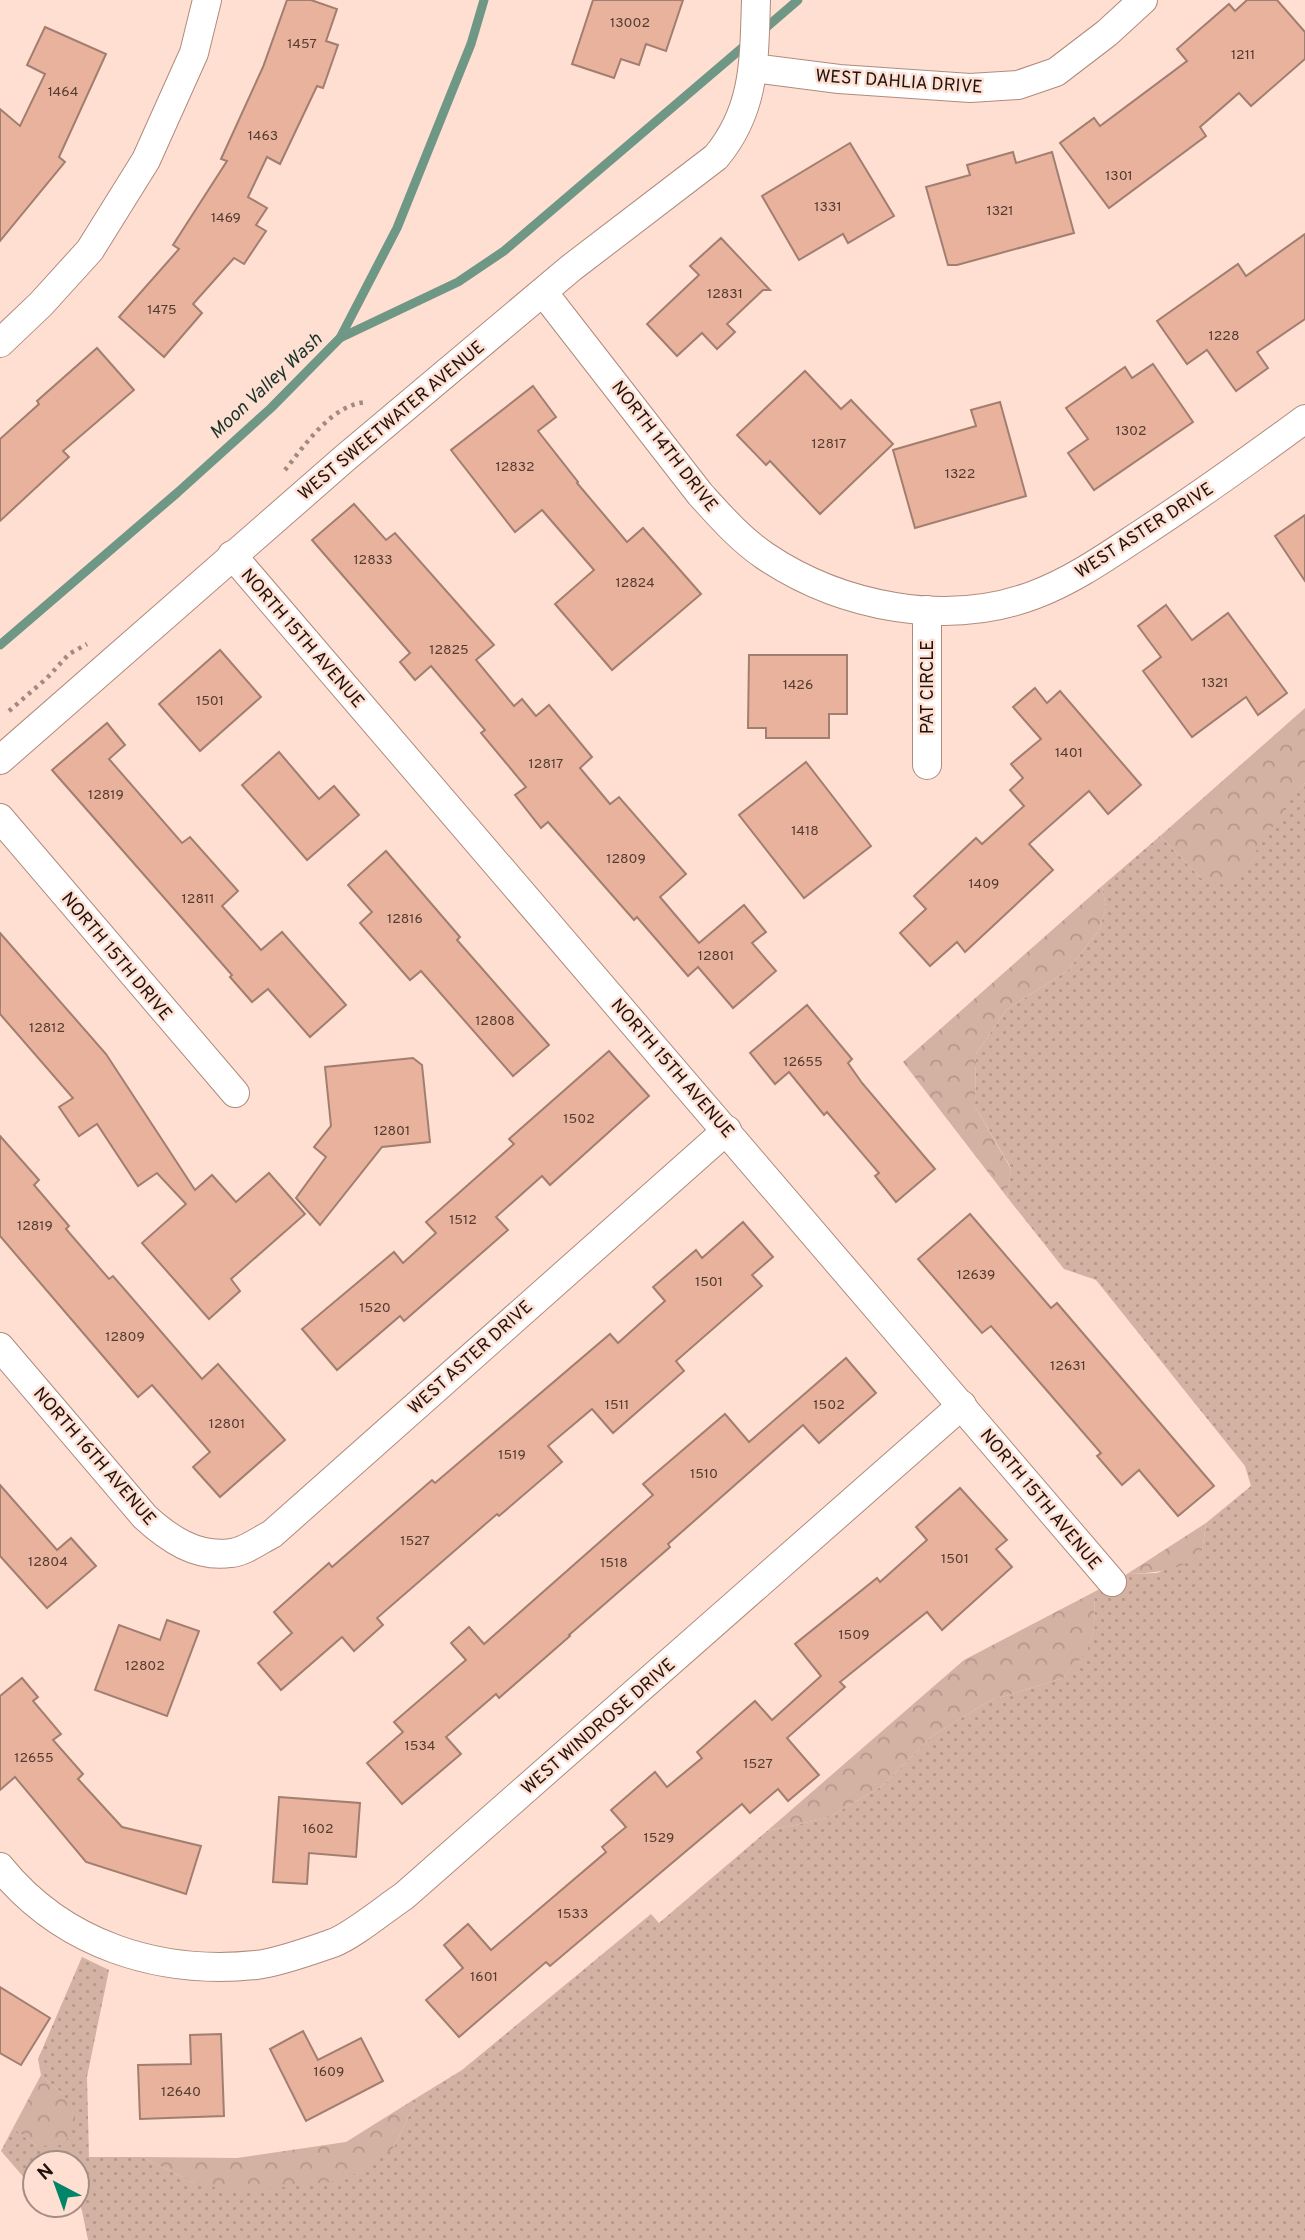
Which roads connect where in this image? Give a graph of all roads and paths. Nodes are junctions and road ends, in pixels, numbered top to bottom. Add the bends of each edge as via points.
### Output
1 (207, 0) edge
2 (755, 0) edge
3 (1143, 0) edge
4 (754, 62) junction
5 (543, 292) junction
6 (0, 343) edge
7 (1305, 419) edge
8 (232, 555) junction
9 (927, 610) junction
10 (0, 760) edge
11 (928, 765) dead end
12 (0, 818) edge
13 (235, 1093) dead end
14 (727, 1130) junction
15 (0, 1347) edge
16 (962, 1405) junction
17 (200, 1552) joint
18 (1112, 1582) dead end
19 (0, 1867) edge

1 - 6 street via 194,53 146,160 90,250
2 - 4 street, WEST SWEETWATER AVENUE
3 - 4 street, WEST DAHLIA DRIVE via 1056,72 1018,85 970,88 839,79
4 - 5 street, WEST SWEETWATER AVENUE via 743,114 716,157
5 - 8 street, WEST SWEETWATER AVENUE
5 - 9 street, NORTH 14TH DRIVE via 700,494 745,540 795,573 838,593
7 - 9 street, WEST ASTER DRIVE via 1158,523 1066,581 999,604
8 - 10 street, WEST SWEETWATER AVENUE
8 - 14 street, NORTH 15TH AVENUE
9 - 11 street, PAT CIRCLE
12 - 13 street, NORTH 15TH DRIVE
14 - 16 street, NORTH 15TH AVENUE
14 - 17 street, WEST ASTER DRIVE via 272,1534 232,1553
15 - 17 street, NORTH 16TH AVENUE via 145,1517 167,1537
16 - 18 street, NORTH 15TH AVENUE
16 - 19 street, WEST WINDROSE DRIVE via 404,1896 336,1942 259,1965 195,1967 143,1959 86,1937 53,1916

